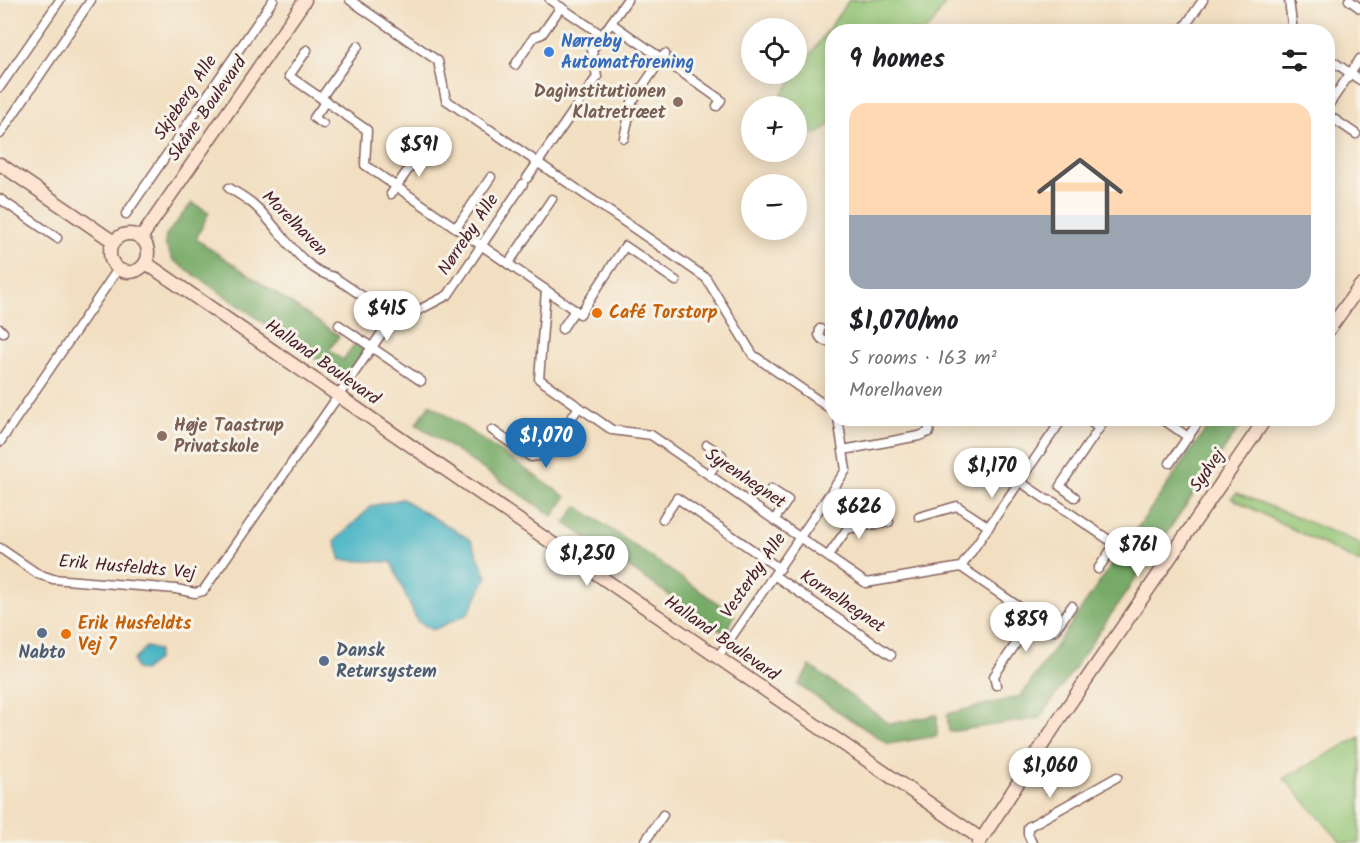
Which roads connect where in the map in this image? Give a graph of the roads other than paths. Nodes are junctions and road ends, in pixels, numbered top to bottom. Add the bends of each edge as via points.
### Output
1 (60, 0) edge
2 (91, 0) edge
3 (273, 0) edge
4 (305, 0) edge
5 (350, 0) edge
6 (550, 0) edge
7 (627, 0) edge
8 (1203, 0) edge
9 (1289, 0) edge
10 (1349, 0) edge
11 (561, 8) junction
12 (1360, 8) edge
13 (610, 23) junction
14 (1186, 24) edge
15 (1292, 24) edge
16 (602, 35) junction
17 (358, 46) dead end
18 (307, 50) dead end
19 (663, 56) junction
20 (1360, 58) edge
21 (1335, 63) edge
22 (515, 65) dead end
23 (1350, 73) junction
24 (1360, 80) edge
25 (0, 87) edge
26 (1335, 96) edge
27 (324, 99) junction
28 (717, 106) dead end
29 (1335, 120) edge
30 (323, 124) dead end
31 (2, 128) edge
32 (1356, 134) dead end
33 (624, 138) dead end
34 (420, 153) dead end
35 (537, 162) junction
36 (0, 164) edge
37 (491, 177) dead end
38 (229, 188) dead end
39 (394, 190) junction
40 (0, 199) edge
41 (552, 199) dead end
42 (126, 214) dead end
43 (456, 228) junction
44 (57, 238) dead end
45 (141, 238) junction
46 (114, 242) junction
47 (482, 245) junction
48 (146, 263) junction
49 (508, 264) junction
50 (118, 269) junction
51 (675, 281) dead end
52 (1360, 286) edge
53 (546, 291) junction
54 (575, 310) junction
55 (1335, 321) edge
56 (395, 322) junction
57 (339, 325) dead end
58 (562, 329) dead end
59 (820, 329) dead end
60 (825, 342) edge
61 (372, 347) junction
62 (421, 381) dead end
63 (338, 397) junction
64 (825, 404) edge
65 (579, 407) junction
66 (839, 426) edge
67 (930, 426) edge
68 (1058, 426) edge
69 (1096, 426) edge
70 (1172, 426) edge
71 (1196, 426) edge
72 (1261, 426) edge
73 (1099, 428) joint
74 (492, 430) dead end
75 (1188, 437) junction
76 (0, 442) edge
77 (707, 445) dead end
78 (843, 450) junction
79 (1170, 463) dead end
80 (709, 474) junction
81 (1018, 480) junction
82 (771, 489) dead end
83 (1075, 497) dead end
84 (919, 517) dead end
85 (663, 519) dead end
86 (775, 519) junction
87 (889, 522) dead end
88 (989, 527) junction
89 (801, 537) junction
90 (0, 548) edge
91 (828, 556) junction
92 (961, 567) junction
93 (1098, 569) dead end
94 (777, 572) junction
95 (1072, 606) dead end
96 (1034, 617) junction
97 (891, 655) dead end
98 (717, 658) junction
99 (996, 685) dead end
100 (1117, 777) dead end
101 (663, 814) dead end
102 (980, 841) edge
103 (644, 843) edge
104 (1032, 843) edge

1 - 25 street
2 - 31 street
3 - 42 street, Skjeberg Alle
4 - 45 street, Skåne Boulevard
5 - 35 street via 438,61 446,100
6 - 11 street
7 - 13 street
8 - 14 street
9 - 15 street
10 - 12 street
11 - 16 street
11 - 22 street
13 - 16 street
13 - 19 street
16 - 35 street, Nørreby Alle via 592,50 597,77
17 - 27 street
18 - 27 street via 289,76
19 - 28 street via 721,100
19 - 33 street via 632,102
20 - 23 street
21 - 23 street
23 - 24 street
23 - 26 street
27 - 30 street via 314,118
27 - 39 street via 367,130 365,165 379,171
29 - 32 street
34 - 39 street
35 - 47 street, Nørreby Alle
35 - 64 street via 706,278 753,355
36 - 46 street
37 - 43 street
38 - 56 street, Morelhaven via 253,204 309,265 334,277 392,316
39 - 43 street
40 - 44 street
41 - 49 street
43 - 47 street
45 - 46 street via 127,234
45 - 48 street via 148,249
46 - 50 street via 111,260
47 - 49 street
47 - 56 street, Nørreby Alle via 448,295
48 - 50 street via 133,272
48 - 63 street, Halland Boulevard
49 - 53 street
50 - 76 street
51 - 54 street via 625,246 580,314
52 - 55 street
53 - 54 street
53 - 65 street, Syrenhegnet via 539,380
54 - 58 street
56 - 61 street, Nørreby Alle via 386,327
57 - 61 street
59 - 60 street via 819,335
61 - 62 street
61 - 63 street, Nørreby Alle
63 - 90 street, Erik Husfeldts Vej via 203,591 53,579 38,574
63 - 98 street, Halland Boulevard
65 - 74 street via 546,455 531,457
65 - 80 street, Syrenhegnet via 616,432 651,435
66 - 78 street, Vesterby Alle
67 - 78 street via 929,432 919,436
68 - 81 street
69 - 73 street
70 - 75 street
71 - 75 street
72 - 102 street, Sydvej
73 - 83 street via 1060,486
75 - 79 street
77 - 80 street via 722,455
78 - 89 street, Vesterby Alle via 846,470
80 - 86 street, Syrenhegnet
81 - 88 street
81 - 93 street via 1114,544
82 - 86 street via 788,500
84 - 88 street via 957,506
85 - 94 street, Kornelhegnet via 677,498
86 - 89 street, Syrenhegnet
87 - 91 street via 848,529
88 - 92 street
89 - 91 street, Syrenhegnet
89 - 94 street, Vesterby Alle
91 - 92 street, Syrenhegnet via 866,583
92 - 96 street
94 - 97 street, Kornelhegnet
94 - 98 street, Vesterby Alle
95 - 96 street via 1054,632
96 - 99 street via 994,676
98 - 102 street, Halland Boulevard
100 - 104 street via 1028,827
101 - 103 street

